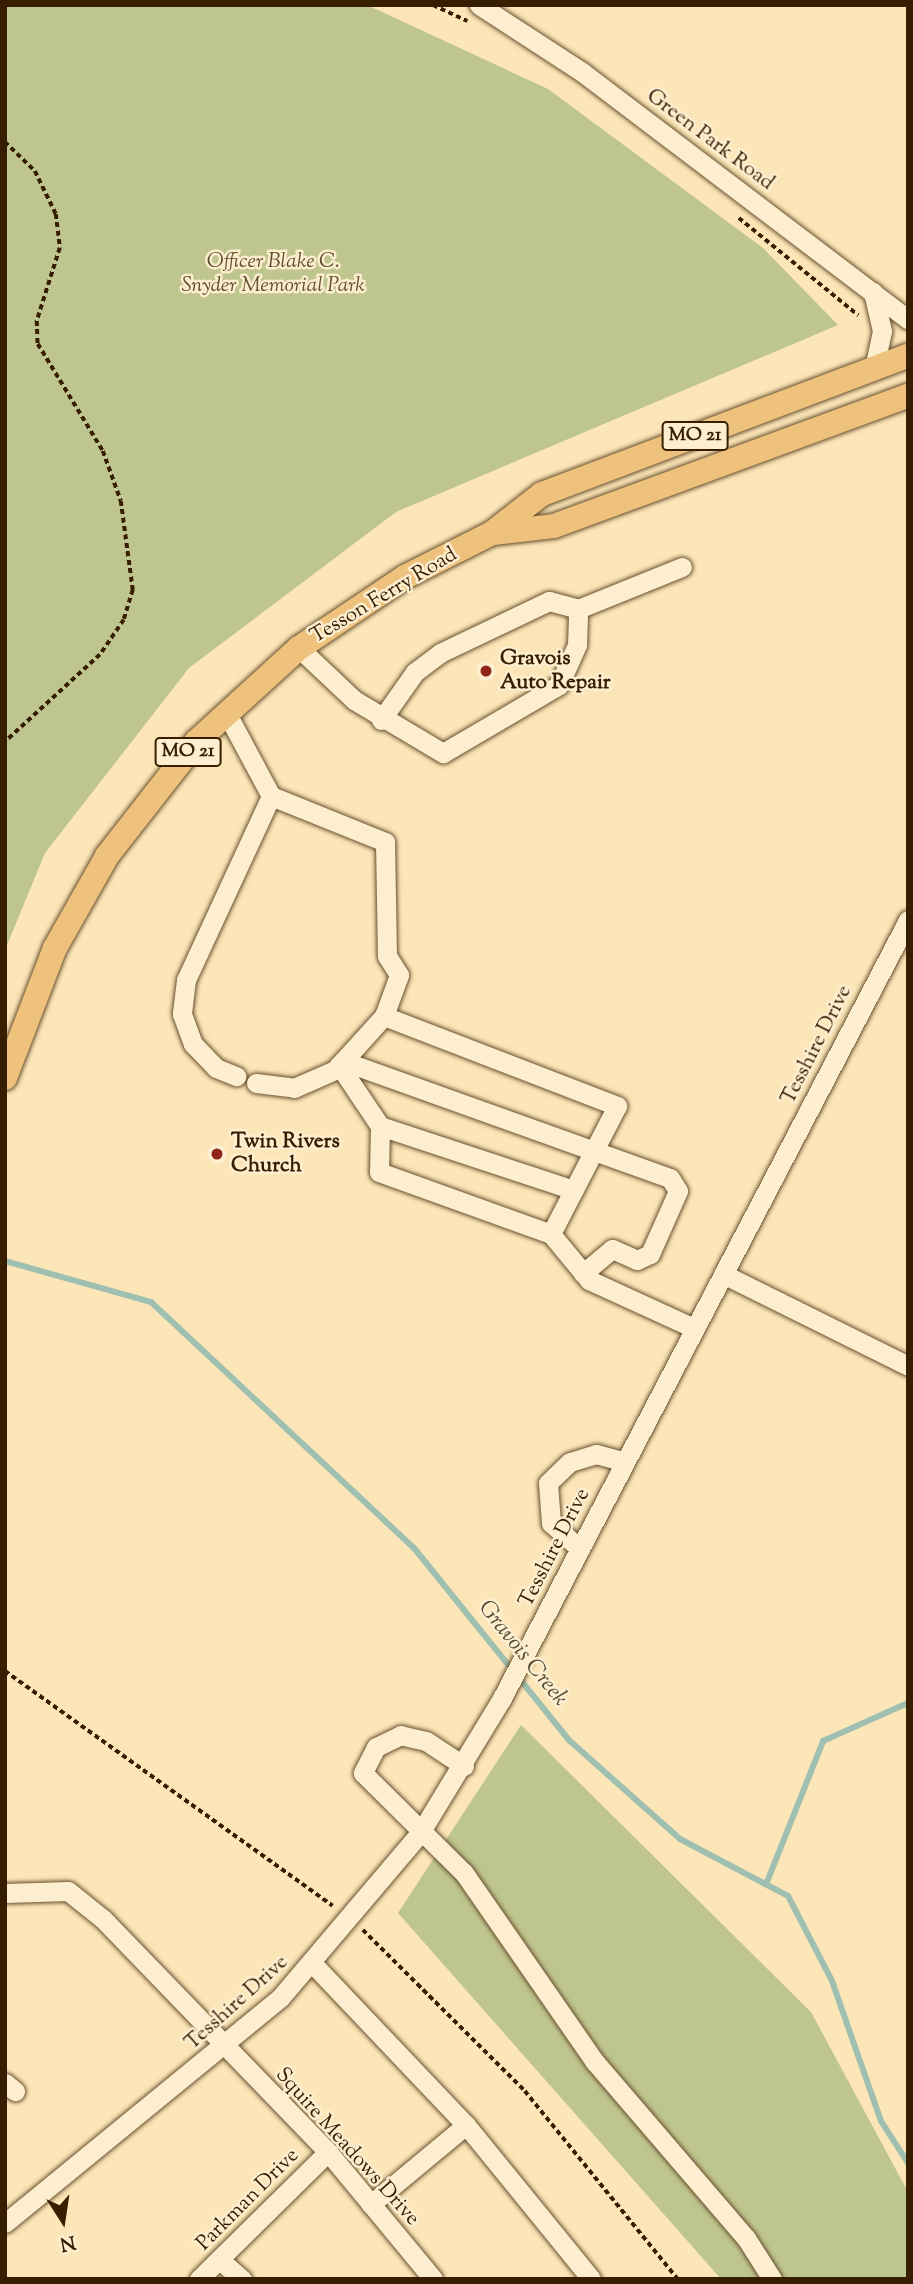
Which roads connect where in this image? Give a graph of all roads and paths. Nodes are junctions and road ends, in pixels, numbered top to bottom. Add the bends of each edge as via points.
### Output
1 (433, 5) edge
2 (475, 14) edge
3 (5, 142) edge
4 (732, 212) dead end
5 (873, 292) junction
6 (861, 318) dead end
7 (908, 318) edge
8 (908, 356) edge
9 (874, 368) junction
10 (908, 396) edge
11 (492, 533) junction
12 (682, 567) dead end
13 (578, 609) junction
14 (299, 648) junction
15 (226, 712) junction
16 (381, 720) junction
17 (5, 742) edge
18 (271, 796) junction
19 (908, 920) edge
20 (384, 1016) junction
21 (339, 1065) junction
22 (236, 1076) dead end
23 (5, 1079) edge
24 (256, 1083) dead end
25 (380, 1126) junction
26 (595, 1149) junction
27 (574, 1190) junction
28 (551, 1234) junction
29 (583, 1273) junction
30 (723, 1274) junction
31 (694, 1328) junction
32 (908, 1366) edge
33 (625, 1462) junction
34 (580, 1549) junction
35 (5, 1671) edge
36 (464, 1766) junction
37 (420, 1833) junction
38 (5, 1893) edge
39 (338, 1910) dead end
40 (362, 1930) dead end
41 (313, 1964) junction
42 (226, 2047) junction
43 (466, 2125) junction
44 (328, 2152) junction
45 (371, 2204) junction
46 (5, 2223) edge
47 (221, 2261) junction
48 (200, 2279) edge
49 (242, 2279) edge
50 (433, 2279) edge
51 (591, 2279) edge
52 (678, 2279) edge
53 (772, 2279) edge

1 - 2 path
2 - 5 street, Green Park Road via 582,72
3 - 17 path via 34,171 56,214 60,247 37,321 38,344 103,451 121,500 133,590 124,620 100,655
4 - 6 path
5 - 7 street, Green Park Road
5 - 9 street via 882,331
8 - 9 main road, Tesson Ferry Road / MO 21
9 - 11 main road, Tesson Ferry Road / MO 21 via 542,494
10 - 11 main road, Tesson Ferry Road / MO 21 via 554,526
11 - 14 main road, Tesson Ferry Road / MO 21 via 405,577
12 - 13 street
13 - 16 street via 549,601 440,653 415,672
13 - 16 street via 574,656 559,685 462,747 443,754
14 - 15 main road, Tesson Ferry Road / MO 21
14 - 16 street
15 - 18 street
15 - 23 main road, Tesson Ferry Road / MO 21 via 168,774 107,856 55,948
18 - 20 street via 385,842 387,956 399,975
18 - 22 street via 186,980 182,1013 193,1044 216,1068
19 - 30 street, Tesshire Drive
20 - 21 street
20 - 26 street via 617,1106
21 - 24 street via 294,1088
21 - 25 street
21 - 26 street
25 - 27 street
25 - 28 street via 379,1172
26 - 27 street
26 - 29 street via 670,1178 678,1191 650,1254 637,1260 612,1249
27 - 28 street
28 - 29 street
29 - 31 street
30 - 31 street, Tesshire Drive
30 - 32 street
31 - 33 street, Tesshire Drive
33 - 34 street, Tesshire Drive
33 - 34 street via 596,1454 570,1462 548,1483 551,1523
34 - 36 street, Tesshire Drive
35 - 39 path
36 - 37 street, Tesshire Drive
36 - 37 street via 411,1736 388,1736 376,1747 365,1781
37 - 41 street, Tesshire Drive
37 - 53 street via 464,1873 595,2062 746,2238
38 - 42 street, Squire Meadows Drive via 68,1891 103,1919
40 - 52 path via 525,2091
41 - 42 street, Tesshire Drive
41 - 43 street
42 - 44 street, Squire Meadows Drive
42 - 46 street, Tesshire Drive
43 - 45 street
43 - 51 street
44 - 45 street, Squire Meadows Drive
44 - 47 street, Parkman Drive
45 - 50 street, Squire Meadows Drive
47 - 48 street, Parkman Drive
47 - 49 street

